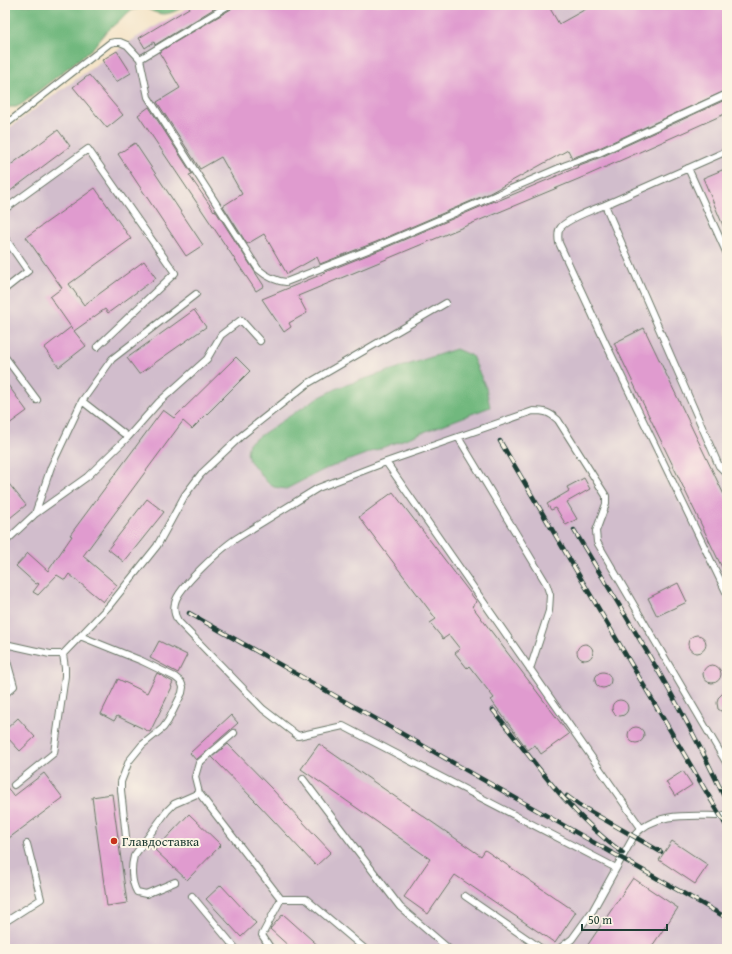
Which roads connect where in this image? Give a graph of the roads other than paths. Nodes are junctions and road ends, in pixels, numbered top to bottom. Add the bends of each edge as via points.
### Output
1 (229, 5) edge
2 (140, 59) junction
3 (727, 94) edge
4 (5, 125) edge
5 (727, 151) edge
6 (688, 168) junction
7 (605, 205) junction
8 (5, 208) edge
9 (5, 238) edge
10 (727, 254) edge
11 (5, 289) edge
12 (196, 294) dead end
13 (446, 302) dead end
14 (260, 341) dead end
15 (96, 347) dead end
16 (5, 357) edge
17 (37, 400) dead end
18 (82, 401) junction
19 (128, 437) junction
20 (458, 437) junction
21 (386, 462) junction
22 (727, 474) edge
23 (35, 514) junction
24 (5, 542) edge
25 (727, 594) edge
26 (80, 636) junction
27 (5, 644) edge
28 (5, 654) edge
29 (63, 654) junction
30 (530, 669) junction
31 (5, 694) edge
32 (234, 733) dead end
33 (727, 764) edge
34 (303, 779) dead end
35 (14, 785) dead end
36 (199, 793) junction
37 (727, 814) edge
38 (641, 828) junction
39 (126, 837) dead end
40 (27, 844) dead end
41 (616, 868) junction
42 (175, 882) dead end
43 (192, 896) dead end
44 (465, 896) dead end
45 (281, 899) junction
46 (5, 922) edge
47 (236, 949) edge
48 (271, 949) edge
49 (365, 949) edge
50 (449, 949) edge
51 (542, 949) edge
52 (559, 949) edge

1 - 2 lane
2 - 3 lane via 148,97 258,269 265,275 286,282 599,153
2 - 4 lane via 127,45 120,42 110,43
5 - 6 lane
6 - 7 lane
6 - 10 lane
7 - 22 lane via 719,466
7 - 25 lane via 565,223 560,228 559,242
8 - 15 lane via 88,149 175,274
9 - 11 lane via 28,271
12 - 18 lane via 112,359
13 - 26 lane via 307,384 241,436 201,474 185,495 157,546 109,606
14 - 19 lane via 241,320 221,335 207,360 159,402
16 - 17 lane
18 - 19 lane
18 - 23 lane via 51,466
19 - 23 lane via 88,477
20 - 21 lane
20 - 30 lane via 546,583 550,595 549,611
20 - 33 lane via 533,412 550,413 558,420 606,496 606,504 596,531 597,542
21 - 30 lane
21 - 41 lane via 318,488 227,545 187,584 176,599 174,610 178,621 263,709 298,736 343,726
23 - 24 lane
26 - 29 lane
26 - 39 lane via 176,677 183,687 168,721 135,753 124,772 121,790
27 - 29 lane via 50,654
28 - 31 lane via 14,686
29 - 35 lane via 65,676 54,753
30 - 38 lane
32 - 36 lane via 199,763 195,777
34 - 50 lane via 400,907
36 - 42 lane via 174,804 134,856 133,886 137,892 146,894
36 - 45 lane
37 - 38 lane via 668,817
38 - 41 lane
40 - 46 lane via 40,899
41 - 52 lane via 592,910 572,938
43 - 47 lane
44 - 51 lane
45 - 48 lane via 262,935
45 - 49 lane via 306,899

